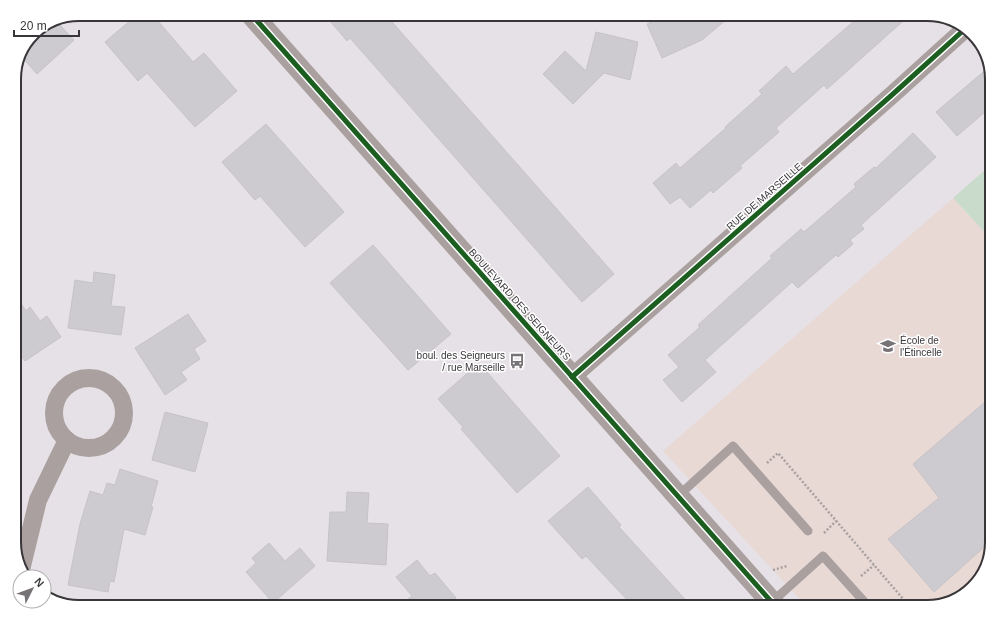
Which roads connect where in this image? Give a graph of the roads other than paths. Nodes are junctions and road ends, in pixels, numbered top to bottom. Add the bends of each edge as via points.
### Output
1 (257, 21) edge
2 (961, 32) edge
3 (572, 377) junction
4 (67, 440) dead end
5 (678, 496) junction
6 (808, 531) dead end
7 (24, 559) edge
8 (770, 600) edge
9 (778, 600) edge
10 (863, 600) edge

1 - 3 street, BOULEVARD DES SEIGNEURS
2 - 3 street, RUE DE MARSEILLE
3 - 5 street, BOULEVARD DES SEIGNEURS
4 - 7 street via 38,500
5 - 6 lane via 734,446
5 - 8 street, BOULEVARD DES SEIGNEURS
9 - 10 lane via 823,556

